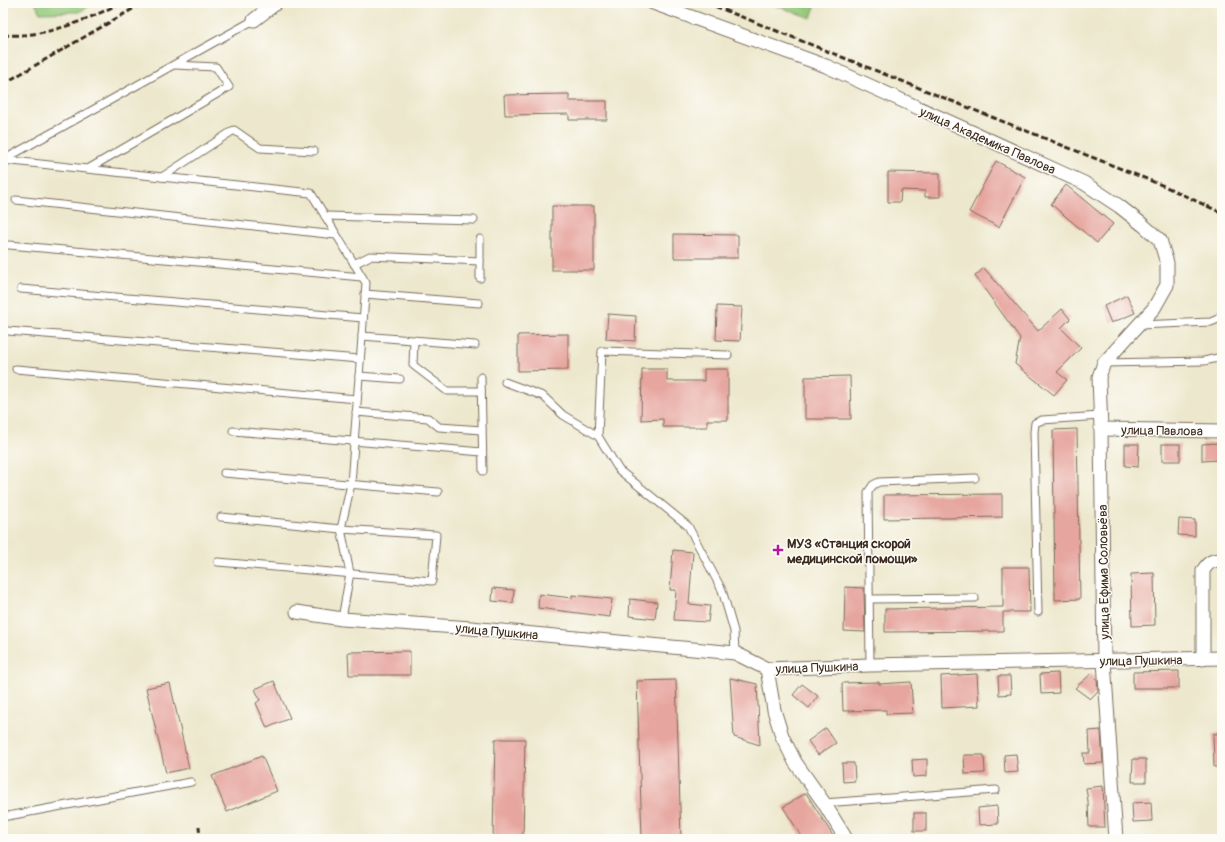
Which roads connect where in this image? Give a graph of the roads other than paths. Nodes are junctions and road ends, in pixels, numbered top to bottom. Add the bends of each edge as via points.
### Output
1 (276, 3) edge
2 (654, 3) edge
3 (254, 20) joint
4 (174, 65) junction
5 (314, 151) dead end
6 (3, 160) edge
7 (88, 169) junction
8 (162, 177) junction
9 (16, 200) dead end
10 (325, 216) junction
11 (474, 220) dead end
12 (336, 235) junction
13 (480, 240) dead end
14 (9, 245) dead end
15 (480, 261) junction
16 (354, 264) junction
17 (362, 276) junction
18 (480, 278) dead end
19 (22, 289) dead end
20 (365, 294) junction
21 (479, 303) dead end
22 (1222, 314) edge
23 (363, 318) junction
24 (1139, 325) junction
25 (8, 331) dead end
26 (362, 336) junction
27 (414, 340) junction
28 (475, 346) dead end
29 (728, 355) dead end
30 (1222, 358) edge
31 (360, 359) junction
32 (1104, 363) junction
33 (16, 369) dead end
34 (359, 376) junction
35 (481, 377) dead end
36 (1099, 377) joint
37 (400, 379) dead end
38 (505, 382) dead end
39 (481, 391) junction
40 (357, 399) junction
41 (356, 412) junction
42 (1100, 416) junction
43 (1101, 429) junction
44 (482, 430) junction
45 (233, 431) dead end
46 (1222, 431) edge
47 (598, 436) junction
48 (354, 442) junction
49 (482, 452) junction
50 (483, 471) dead end
51 (224, 473) dead end
52 (975, 478) dead end
53 (351, 484) junction
54 (438, 492) dead end
55 (221, 517) dead end
56 (341, 529) junction
57 (1222, 560) edge
58 (218, 562) dead end
59 (350, 573) junction
60 (975, 598) dead end
61 (870, 599) junction
62 (297, 612) dead end
63 (1038, 612) dead end
64 (342, 619) junction
65 (735, 653) junction
66 (1222, 658) edge
67 (1203, 659) junction
68 (1104, 661) junction
69 (870, 665) junction
70 (767, 669) junction
71 (191, 782) dead end
72 (996, 790) dead end
73 (824, 803) junction
74 (3, 816) edge
75 (846, 839) edge
76 (1116, 839) edge

1 - 3 street
2 - 24 street, улица Академика Павлова via 826,66 1084,183 1119,206 1160,240 1167,263 1167,285 1154,308
3 - 4 lane
4 - 6 lane
4 - 7 lane via 216,67 229,86
5 - 8 lane via 260,148 234,130
6 - 7 lane
7 - 8 lane
8 - 10 lane via 311,193
9 - 12 lane
10 - 11 lane
10 - 12 lane
12 - 16 lane
13 - 15 lane
14 - 17 lane
15 - 16 lane via 370,256
15 - 18 lane
16 - 17 lane
17 - 20 lane via 366,283
19 - 23 lane
20 - 21 lane
20 - 23 lane
22 - 24 lane via 1211,322
23 - 26 lane
24 - 32 street, улица Академика Павлова
25 - 31 lane
26 - 27 lane
26 - 31 lane
27 - 28 lane
27 - 39 lane via 413,365 448,391
29 - 47 lane via 602,351
30 - 32 lane via 1204,361
31 - 34 lane
32 - 36 street, улица Академика Павлова
33 - 40 lane
34 - 37 lane
34 - 40 lane
35 - 39 lane
36 - 42 street, улица Ефима Соловьёва
38 - 47 lane via 542,396 563,415
39 - 44 lane
40 - 41 lane
41 - 44 lane via 428,418 439,427
41 - 48 lane
42 - 43 street, улица Ефима Соловьёва
42 - 63 lane via 1042,420 1035,423
43 - 46 street, улица Павлова
43 - 68 street, улица Ефима Соловьёва
44 - 49 lane
45 - 48 lane
47 - 65 lane via 618,470 688,526 722,590 734,631
48 - 49 lane
48 - 53 lane
49 - 50 lane
51 - 53 lane
52 - 61 lane via 879,482 873,485 868,492
53 - 54 lane
53 - 56 lane
55 - 56 lane
56 - 59 lane
56 - 59 lane via 436,535 432,581
57 - 67 street via 1212,560 1203,572
58 - 59 lane
59 - 64 lane
60 - 61 lane
61 - 69 lane
62 - 64 street, улица Пушкина
64 - 65 street, улица Пушкина via 471,628
65 - 70 street, улица Пушкина
66 - 67 street, улица Пушкина
67 - 68 street, улица Пушкина
68 - 69 street, улица Пушкина
68 - 76 street, улица Ефима Соловьёва
69 - 70 street, улица Пушкина
70 - 73 street via 774,710 782,736 795,762
71 - 74 lane
72 - 73 lane
73 - 75 street

